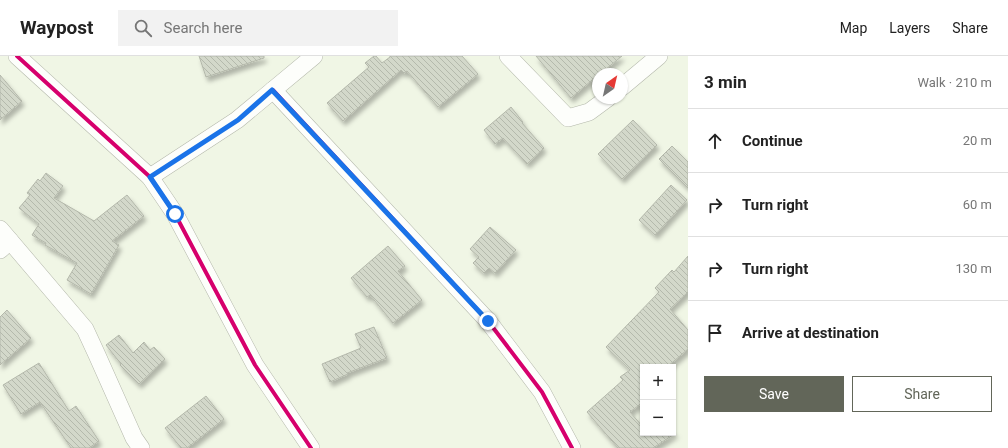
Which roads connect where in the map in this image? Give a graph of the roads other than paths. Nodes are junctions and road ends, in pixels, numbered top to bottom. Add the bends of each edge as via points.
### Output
1 (17, 56) edge
2 (314, 56) edge
3 (508, 56) edge
4 (659, 56) edge
5 (628, 82) edge
6 (272, 90) junction
7 (599, 104) edge
8 (150, 177) junction
9 (3, 240) edge
10 (141, 448) edge
11 (311, 448) edge
12 (572, 448) edge

1 - 8 street
2 - 6 street
3 - 7 street via 568,118 588,112
4 - 5 street
6 - 8 street via 238,120
6 - 12 street via 488,321 542,392
8 - 11 street via 175,214 255,365
9 - 10 street via 85,328 134,438

